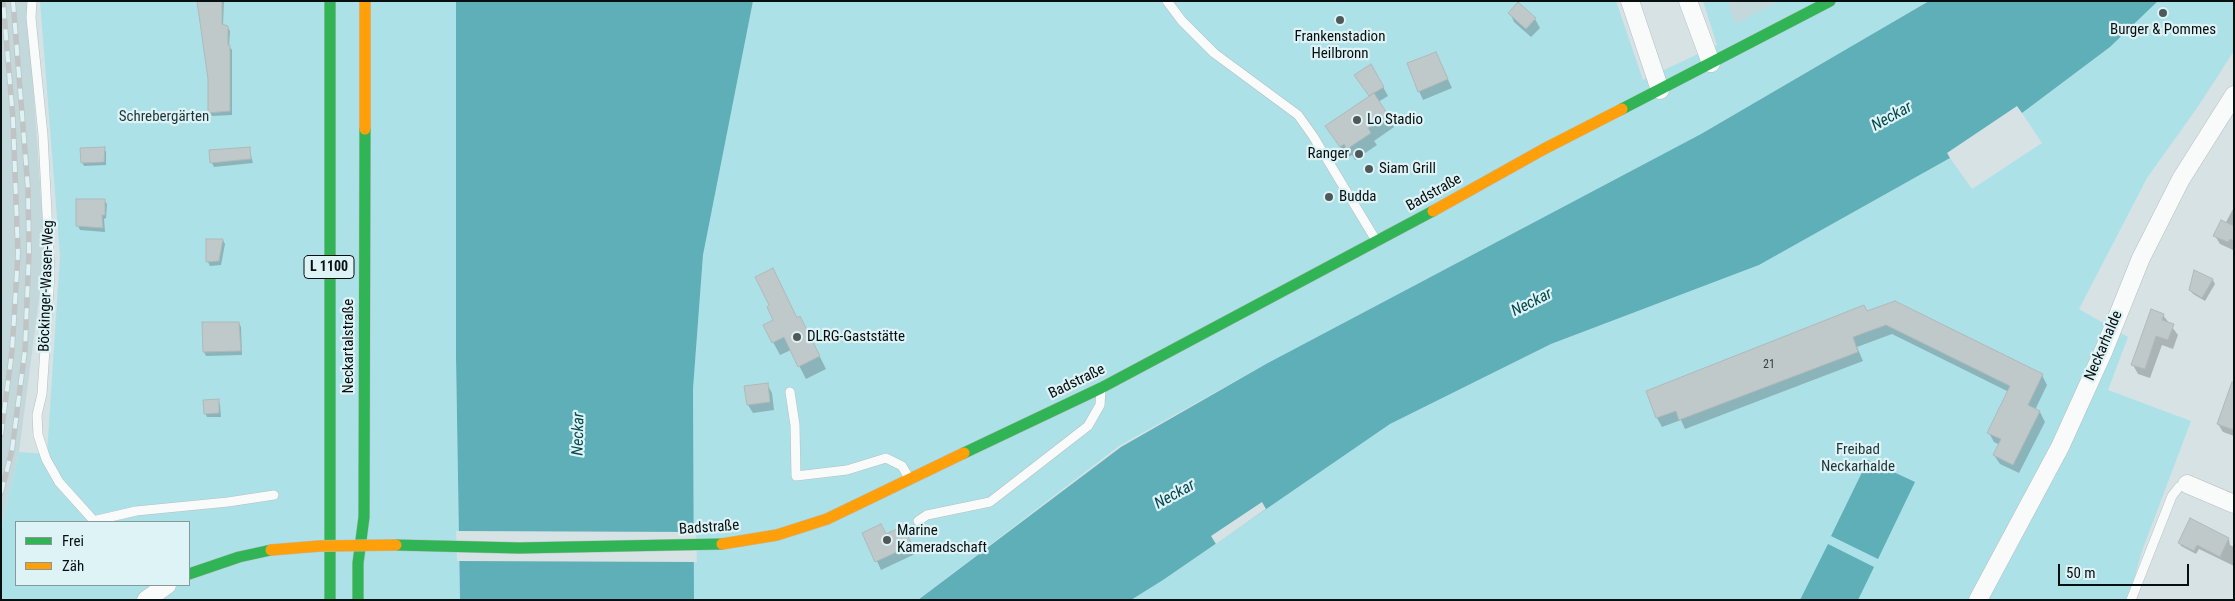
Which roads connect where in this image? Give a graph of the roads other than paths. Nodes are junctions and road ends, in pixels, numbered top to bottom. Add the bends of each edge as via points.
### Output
1 (32, 1) edge
2 (330, 1) edge
3 (364, 1) edge
4 (1166, 1) edge
5 (1630, 1) edge
6 (1688, 1) edge
7 (1830, 1) edge
8 (1711, 63) junction
9 (1660, 90) junction
10 (2234, 95) edge
11 (1377, 242) junction
12 (1101, 388) junction
13 (790, 392) dead end
14 (909, 478) junction
15 (2187, 484) joint
16 (274, 495) dead end
17 (2234, 504) edge
18 (918, 520) dead end
19 (94, 521) edge
20 (190, 574) edge
21 (330, 600) edge
22 (358, 600) edge
23 (1978, 600) edge
24 (2131, 600) edge

1 - 19 lane, Böckinger-Wasen-Weg via 31,18 44,135 50,265 38,435 59,482
2 - 21 street, Neckartalstraße / L 1100
3 - 22 street, Neckartalstraße / L 1100 via 364,517 358,563
4 - 11 lane via 1214,53 1298,115
5 - 9 street
6 - 8 street
7 - 8 street, Badstraße
8 - 9 street, Badstraße
9 - 11 street, Badstraße
10 - 23 street, Neckarhalde via 2181,179 2141,258 2060,447
11 - 12 street, Badstraße
12 - 14 street, Badstraße
12 - 18 lane via 1100,405 1088,426 990,502 927,515
13 - 14 lane via 795,426 796,476 847,470 886,458 902,466
14 - 20 street, Badstraße, bridge via 828,519 777,535 736,543 519,548 320,546 270,550
15 - 17 street
15 - 24 lane via 2179,487 2172,496
16 - 19 lane via 136,511

